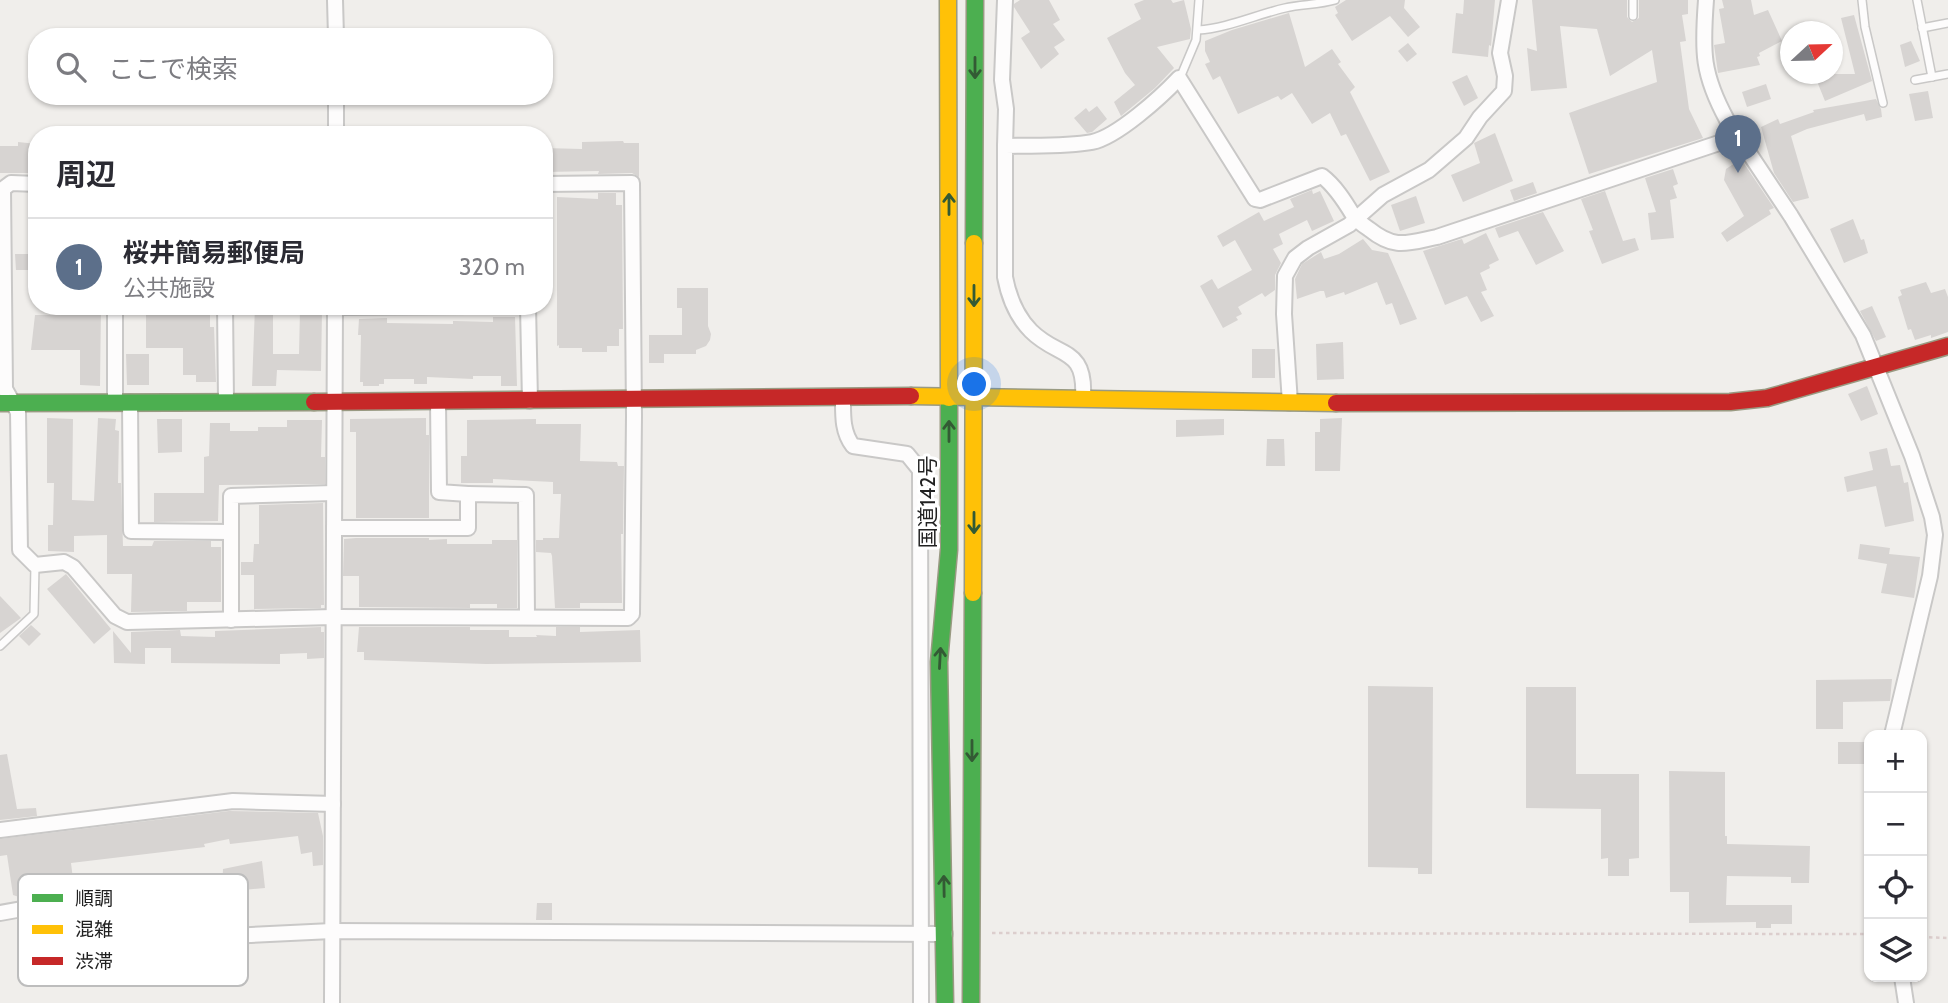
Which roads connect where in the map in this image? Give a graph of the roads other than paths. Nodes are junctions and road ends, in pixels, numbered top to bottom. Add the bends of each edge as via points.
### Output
1 (335, 0) edge
2 (948, 0) edge
3 (975, 0) edge
4 (1005, 0) edge
5 (1199, 0) edge
6 (1335, 0) edge
7 (1509, 0) edge
8 (1633, 0) edge
9 (1706, 0) edge
10 (1862, 0) edge
11 (1917, 0) edge
12 (1633, 16) dead end
13 (1948, 23) edge
14 (335, 28) edge
15 (1922, 28) junction
16 (1198, 30) junction
17 (1948, 74) edge
18 (1932, 77) junction
19 (1179, 78) junction
20 (1915, 80) dead end
21 (1883, 103) dead end
22 (336, 105) edge
23 (336, 126) edge
24 (1737, 137) junction
25 (1005, 146) junction
26 (28, 184) edge
27 (553, 184) edge
28 (1355, 219) junction
29 (116, 315) edge
30 (225, 315) edge
31 (335, 315) edge
32 (528, 315) edge
33 (1948, 345) edge
34 (1875, 366) junction
35 (949, 395) junction
36 (973, 396) junction
37 (843, 397) junction
38 (1083, 398) junction
39 (335, 400) junction
40 (634, 400) junction
41 (226, 401) junction
42 (530, 401) junction
43 (123, 402) junction
44 (438, 402) junction
45 (6, 403) edge
46 (1290, 403) junction
47 (333, 494) junction
48 (468, 494) junction
49 (334, 528) junction
50 (230, 532) junction
51 (35, 565) junction
52 (333, 617) junction
53 (527, 617) junction
54 (231, 620) junction
55 (0, 646) edge
56 (1893, 730) edge
57 (333, 804) junction
58 (0, 830) edge
59 (18, 909) edge
60 (0, 912) edge
61 (332, 931) junction
62 (920, 933) junction
63 (945, 934) junction
64 (248, 935) edge
65 (1903, 982) edge
66 (332, 1003) edge
67 (921, 1003) edge
68 (945, 1003) edge
69 (971, 1003) edge
70 (1906, 1003) edge

1 - 14 street
35 -> 2 main road, 国道142号
3 -> 36 main road
4 - 25 street
5 - 16 lane
6 - 16 lane
7 - 28 street via 1500,53 1504,91 1466,138 1429,170 1383,195
8 - 12 lane
9 - 24 street via 1704,64 1715,98
10 - 21 lane
11 - 15 lane
13 - 15 lane
15 - 18 lane
16 - 19 lane
17 - 18 lane
18 - 20 lane
19 - 25 street via 1106,137 1092,142
19 - 28 street via 1255,199 1322,176
22 - 23 street
24 - 28 street via 1437,237 1389,243
24 - 34 street via 1846,305
25 - 38 street via 1008,290 1031,331 1077,362 1083,373
26 - 45 street via 11,183 3,189
27 - 40 street via 632,183
28 - 46 street via 1295,258 1285,276
29 - 43 street
30 - 41 street
31 - 39 street
32 - 42 street
33 - 34 main road
34 - 46 main road via 1767,398 1730,402
34 - 56 street via 1912,456 1935,535 1930,576
35 - 36 main road
35 - 37 main road
63 -> 35 main road, 国道142号 via 940,662 949,550
36 - 38 main road
36 -> 69 main road
37 - 40 main road
37 - 62 street via 844,425 853,446 907,454 920,470
38 - 46 main road
39 - 41 main road
39 - 44 main road
39 - 47 street
40 - 42 main road
40 - 53 street via 632,614 628,618
41 - 43 main road
42 - 44 main road
43 - 45 main road
43 - 50 street via 131,531
44 - 48 street via 439,492
45 - 51 street via 18,412 20,550
47 - 49 street
47 - 50 street via 231,496
48 - 49 street via 468,528
48 - 53 street via 526,495
49 - 52 street
50 - 54 street
51 - 54 street via 64,562 73,566 115,616 127,622
51 - 55 lane via 34,614
52 - 53 street
52 - 54 street
52 - 57 street
57 - 58 street via 233,802
57 - 61 street
59 - 60 street
61 - 62 street
61 - 64 street
61 - 66 street
62 - 63 street
62 - 67 street
63 - 68 main road, 国道142号
65 - 70 street

